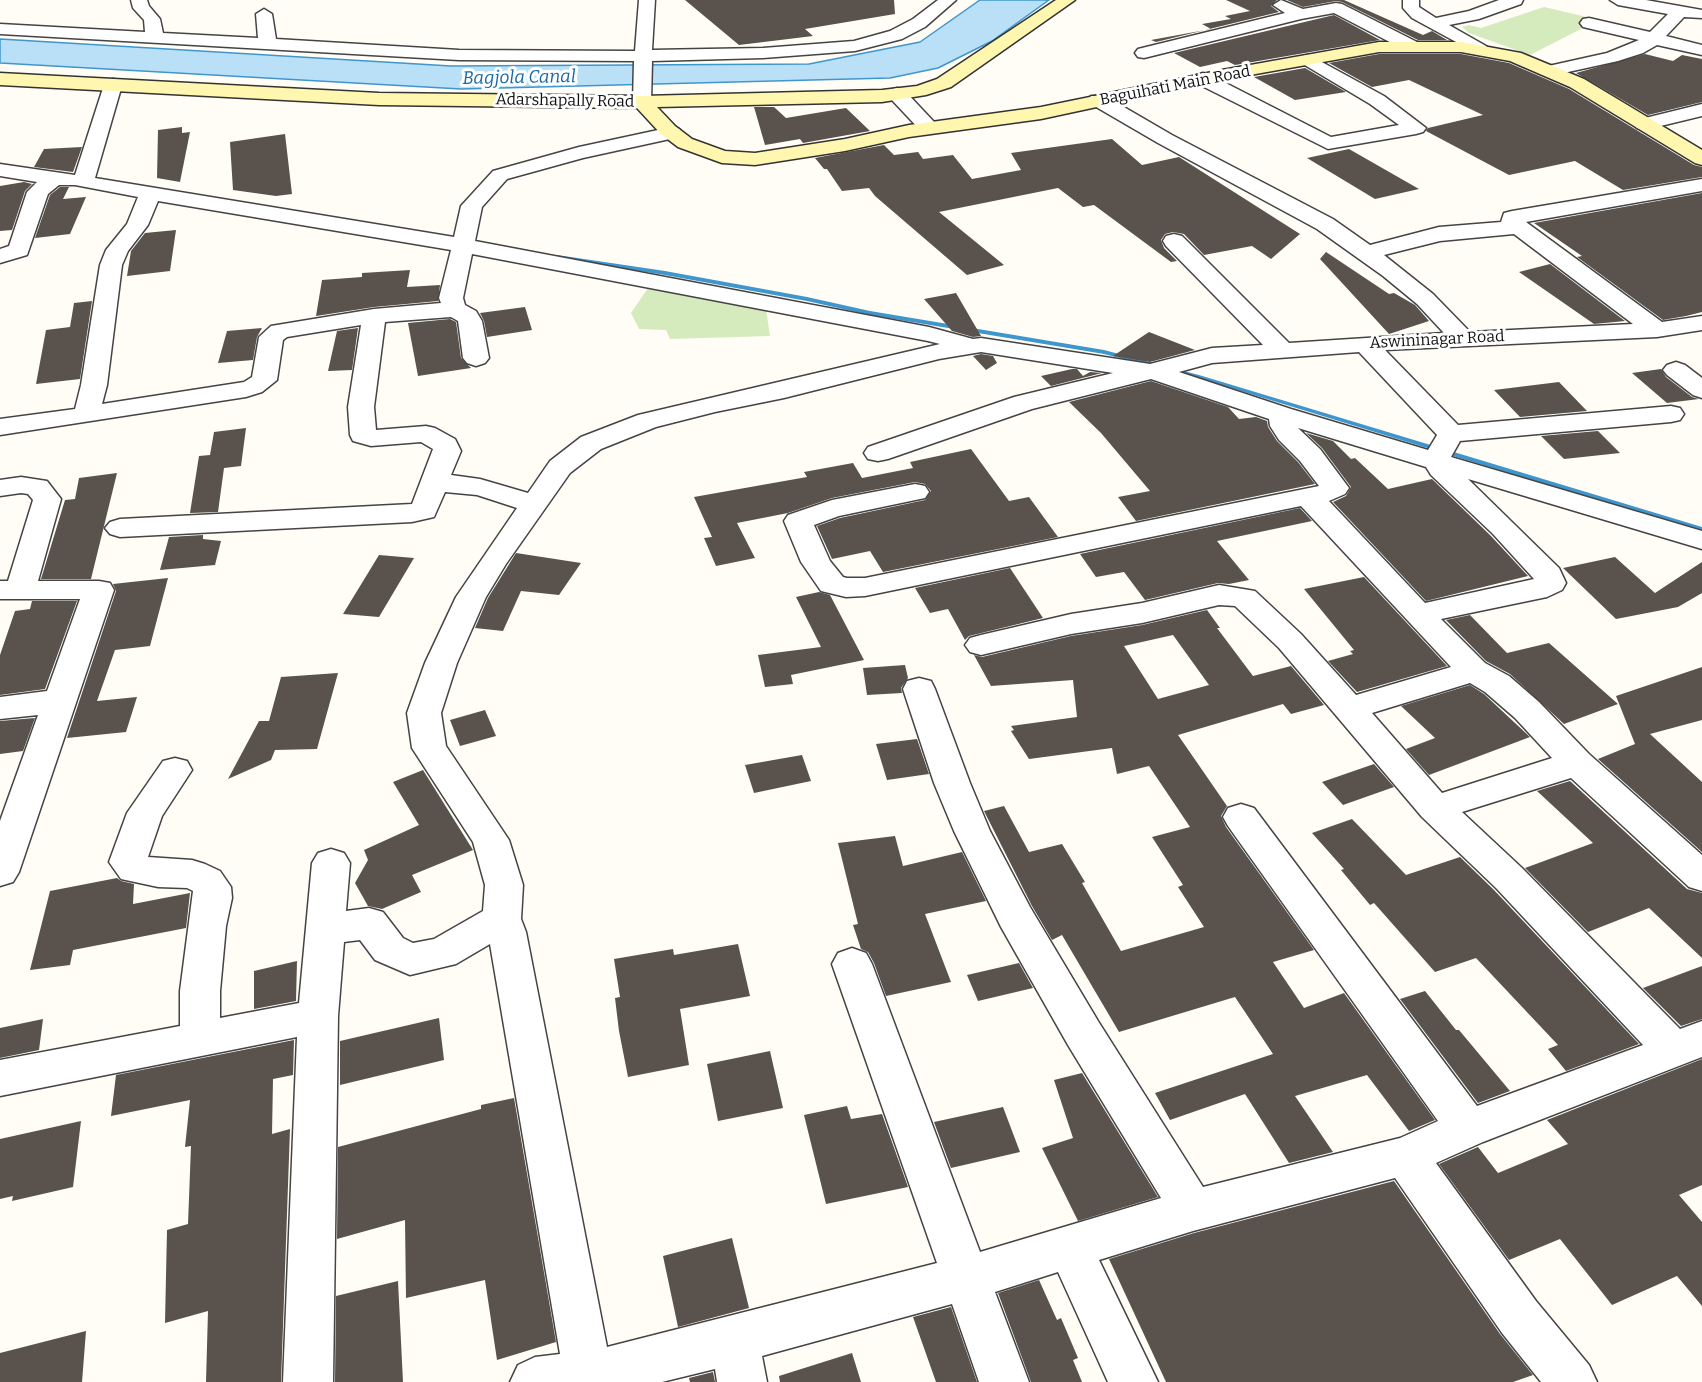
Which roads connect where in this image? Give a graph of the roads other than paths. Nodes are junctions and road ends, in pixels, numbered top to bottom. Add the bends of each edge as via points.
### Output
1 (139, 0) edge
2 (647, 0) edge
3 (948, 0) edge
4 (1066, 0) edge
5 (1271, 0) edge
6 (1411, 0) edge
7 (1515, 0) edge
8 (1618, 0) edge
9 (1680, 11) junction
10 (264, 14) dead end
11 (1301, 14) junction
12 (1702, 15) edge
13 (1435, 23) junction
14 (1589, 23) dead end
15 (0, 29) edge
16 (155, 39) junction
17 (1654, 39) junction
18 (268, 45) junction
19 (1411, 46) junction
20 (1480, 50) junction
21 (1702, 50) edge
22 (1144, 53) dead end
23 (643, 56) junction
24 (1309, 60) junction
25 (1550, 71) junction
26 (0, 79) edge
27 (1203, 79) junction
28 (113, 85) junction
29 (897, 94) junction
30 (1098, 100) junction
31 (642, 102) junction
32 (1702, 110) edge
33 (1644, 124) junction
34 (929, 128) junction
35 (672, 133) junction
36 (1702, 159) edge
37 (0, 170) edge
38 (28, 174) junction
39 (54, 178) junction
40 (0, 179) edge
41 (83, 182) junction
42 (1702, 185) edge
43 (150, 193) junction
44 (1520, 227) junction
45 (1174, 242) dead end
46 (463, 243) junction
47 (1367, 253) junction
48 (0, 256) edge
49 (455, 309) junction
50 (374, 316) junction
51 (1702, 322) edge
52 (1657, 330) junction
53 (1463, 338) junction
54 (1365, 344) junction
55 (971, 345) junction
56 (1282, 350) junction
57 (476, 358) dead end
58 (1163, 369) junction
59 (1676, 370) dead end
60 (1702, 390) edge
61 (1671, 414) dead end
62 (86, 415) junction
63 (1282, 415) junction
64 (0, 427) edge
65 (1442, 449) junction
66 (878, 453) dead end
67 (435, 482) junction
68 (0, 488) edge
69 (915, 492) dead end
70 (1308, 496) junction
71 (535, 504) junction
72 (120, 528) dead end
73 (1702, 540) edge
74 (10, 590) edge
75 (1418, 614) junction
76 (981, 645) dead end
77 (1474, 671) junction
78 (918, 689) dead end
79 (60, 701) junction
80 (0, 708) edge
81 (1348, 709) junction
82 (1577, 762) junction
83 (175, 770) dead end
84 (13, 802) edge
85 (1435, 808) junction
86 (1241, 818) dead end
87 (331, 863) dead end
88 (0, 872) edge
89 (1702, 877) edge
90 (502, 919) junction
91 (324, 930) junction
92 (852, 964) dead end
93 (318, 1016) junction
94 (200, 1039) junction
95 (1689, 1044) edge
96 (0, 1078) edge
97 (1467, 1128) junction
98 (1405, 1156) junction
99 (1193, 1210) junction
100 (1070, 1246) junction
101 (966, 1278) junction
102 (738, 1361) edge
103 (588, 1375) junction
104 (308, 1382) edge
105 (535, 1382) edge
106 (1004, 1382) edge
107 (1133, 1382) edge
108 (1572, 1382) edge

1 - 16 street via 141,8 152,18
2 - 23 street
3 - 23 street via 896,35 855,46 773,53
4 - 29 street, Adarshapally Road via 944,82
5 - 11 street
6 - 13 street via 1411,8
7 - 13 street
8 - 9 street
9 - 12 street
9 - 17 street
10 - 18 street
11 - 19 street via 1336,8
11 - 22 street
13 - 20 street
14 - 17 street
15 - 16 street
16 - 18 street
17 - 21 street
17 - 25 street via 1612,57
18 - 23 street via 459,55
19 - 20 street, Baguihati Main Road
19 - 24 street, Baguihati Main Road via 1379,47
20 - 25 street, Baguihati Main Road via 1515,57
23 - 31 street
24 - 27 street, Baguihati Main Road
24 - 27 street via 1416,128 1328,143
25 - 33 street, Baguihati Main Road
26 - 28 street, Adarshapally Road
27 - 30 street, Baguihati Main Road
28 - 31 street, Adarshapally Road via 379,99
28 - 41 street
29 - 31 street, Adarshapally Road
29 - 34 street
30 - 34 street, Baguihati Main Road
30 - 47 street via 1325,224
31 - 35 street, Baguihati Main Road
32 - 33 street
33 - 36 street, Baguihati Main Road
34 - 35 street, Baguihati Main Road via 755,159 708,153
35 - 46 street via 500,175 472,206
37 - 38 street
38 - 39 street
38 - 40 street
39 - 41 street
39 - 48 street via 38,192 19,250
41 - 43 street
42 - 44 street via 1512,218
43 - 46 street
43 - 62 street via 130,237 117,250 111,265 94,386
44 - 47 street via 1439,234
44 - 52 street
45 - 56 street
46 - 49 street via 452,298
46 - 55 street
47 - 53 street via 1425,299
49 - 50 street
49 - 57 street via 470,321
50 - 62 street via 280,331 272,336 264,380 253,387
50 - 67 street via 361,407 363,435 371,438 426,434 445,445 447,451
51 - 52 street, Aswininagar Road
52 - 53 street, Aswininagar Road
53 - 54 street, Aswininagar Road
54 - 56 street, Aswininagar Road
54 - 65 street
55 - 58 street
55 - 71 street via 647,421 591,443 560,467
56 - 58 street, Aswininagar Road via 1212,356
58 - 63 street
58 - 66 street, Aswininagar Road via 1012,406
59 - 60 street
61 - 65 street
62 - 64 street
63 - 65 street
63 - 70 street via 1288,434 1335,488
65 - 73 street
65 - 75 street via 1441,469 1548,575 1551,583 1536,590
67 - 71 street via 480,487
67 - 72 street via 424,511 412,513
68 - 74 street via 36,488 47,499
69 - 70 street via 832,509 798,521 816,562 832,584 865,587
70 - 75 street
71 - 90 street via 471,597 441,663 424,713 429,748 491,840 504,885
74 - 79 street via 99,590
75 - 77 street
76 - 81 street via 1071,624 1235,595 1244,598 1290,641
77 - 81 street
77 - 82 street via 1497,684 1527,710
78 - 99 street via 972,831 1015,916
79 - 80 street
79 - 84 street
81 - 85 street
82 - 85 street
82 - 89 street
83 - 94 street via 145,813 128,862 134,869 150,872 192,874 212,887 200,991
84 - 88 street
85 - 95 street via 1509,878 1589,964
86 - 97 street
87 - 91 street
90 - 91 street via 442,953 410,959 389,949 369,923
90 - 103 street
91 - 93 street
92 - 101 street
93 - 94 street
93 - 104 street
94 - 96 street
95 - 97 street
97 - 98 street
98 - 99 street
98 - 108 street via 1519,1317
99 - 100 street
100 - 101 street
100 - 107 street
101 - 102 street
101 - 106 street
102 - 103 street
103 - 105 street

